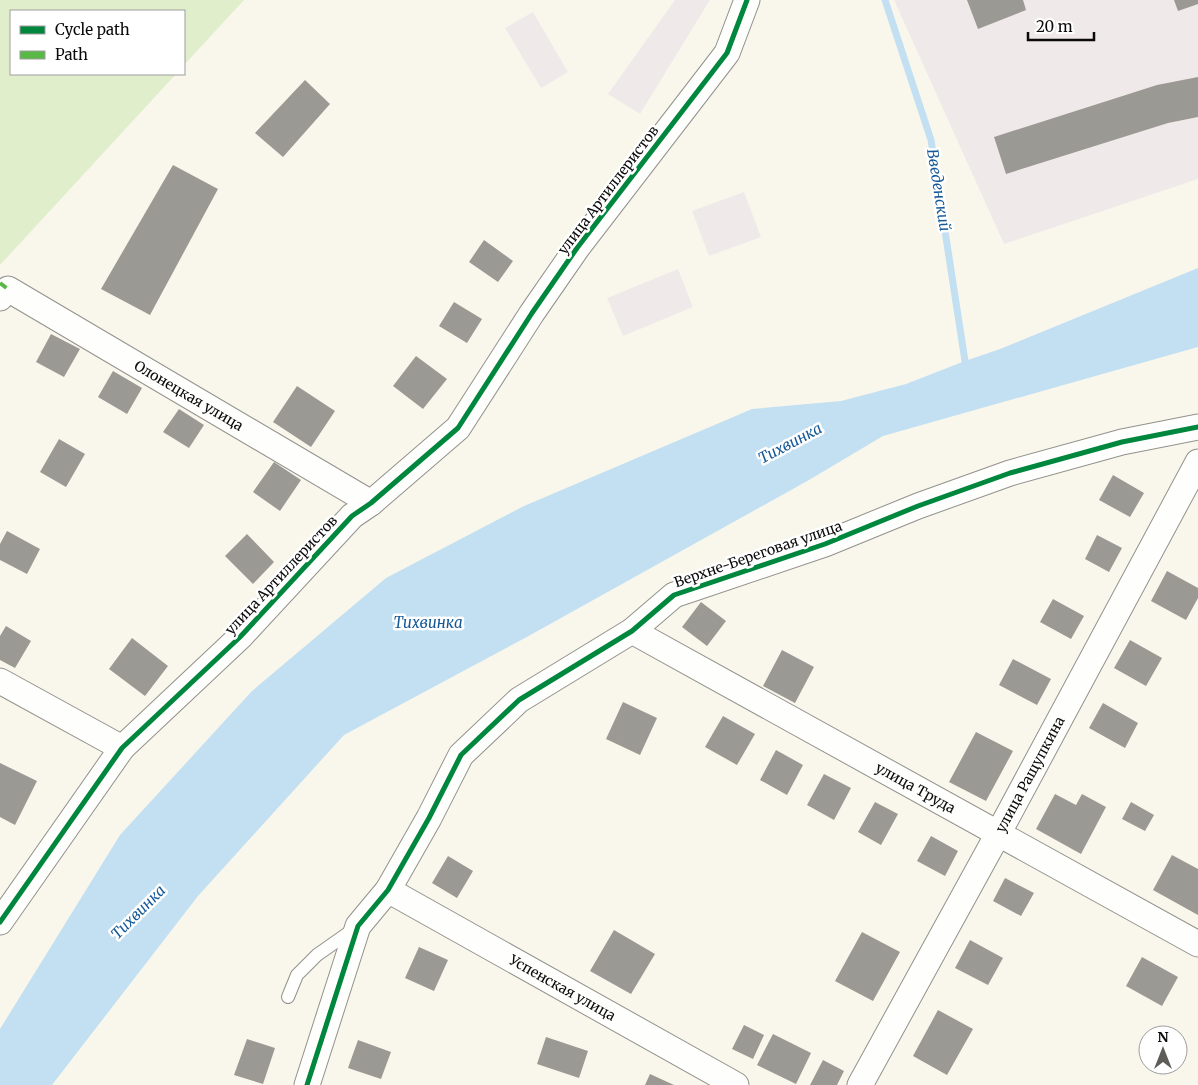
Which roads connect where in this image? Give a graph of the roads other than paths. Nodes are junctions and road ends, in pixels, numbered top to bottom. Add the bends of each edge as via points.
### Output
1 (747, 0) edge
2 (4, 294) edge
3 (1198, 426) edge
4 (1198, 462) edge
5 (371, 504) junction
6 (632, 631) junction
7 (0, 681) edge
8 (122, 748) junction
9 (998, 834) junction
10 (388, 890) junction
11 (0, 922) edge
12 (358, 926) junction
13 (1198, 944) edge
14 (288, 997) dead end
15 (307, 1085) edge
16 (736, 1085) edge
17 (860, 1085) edge

1 - 5 street, улица Артиллеристов via 727,53 577,248 458,428
2 - 5 street, Олонецкая улица
3 - 6 street, Верхне-Береговая улица via 1122,442 1010,473 918,506 825,544 674,595
4 - 9 street, улица Ращупкина
5 - 8 street, улица Артиллеристов via 352,516 240,637
6 - 9 street, улица Труда
6 - 10 street, Верхне-Береговая улица via 519,700 461,755
7 - 8 street
8 - 11 street, улица Артиллеристов
9 - 13 street, улица Труда
9 - 17 street, улица Ращупкина
10 - 12 street, Верхне-Береговая улица
10 - 16 street, Успенская улица
12 - 14 lane via 297,975
12 - 15 street, Верхне-Береговая улица

